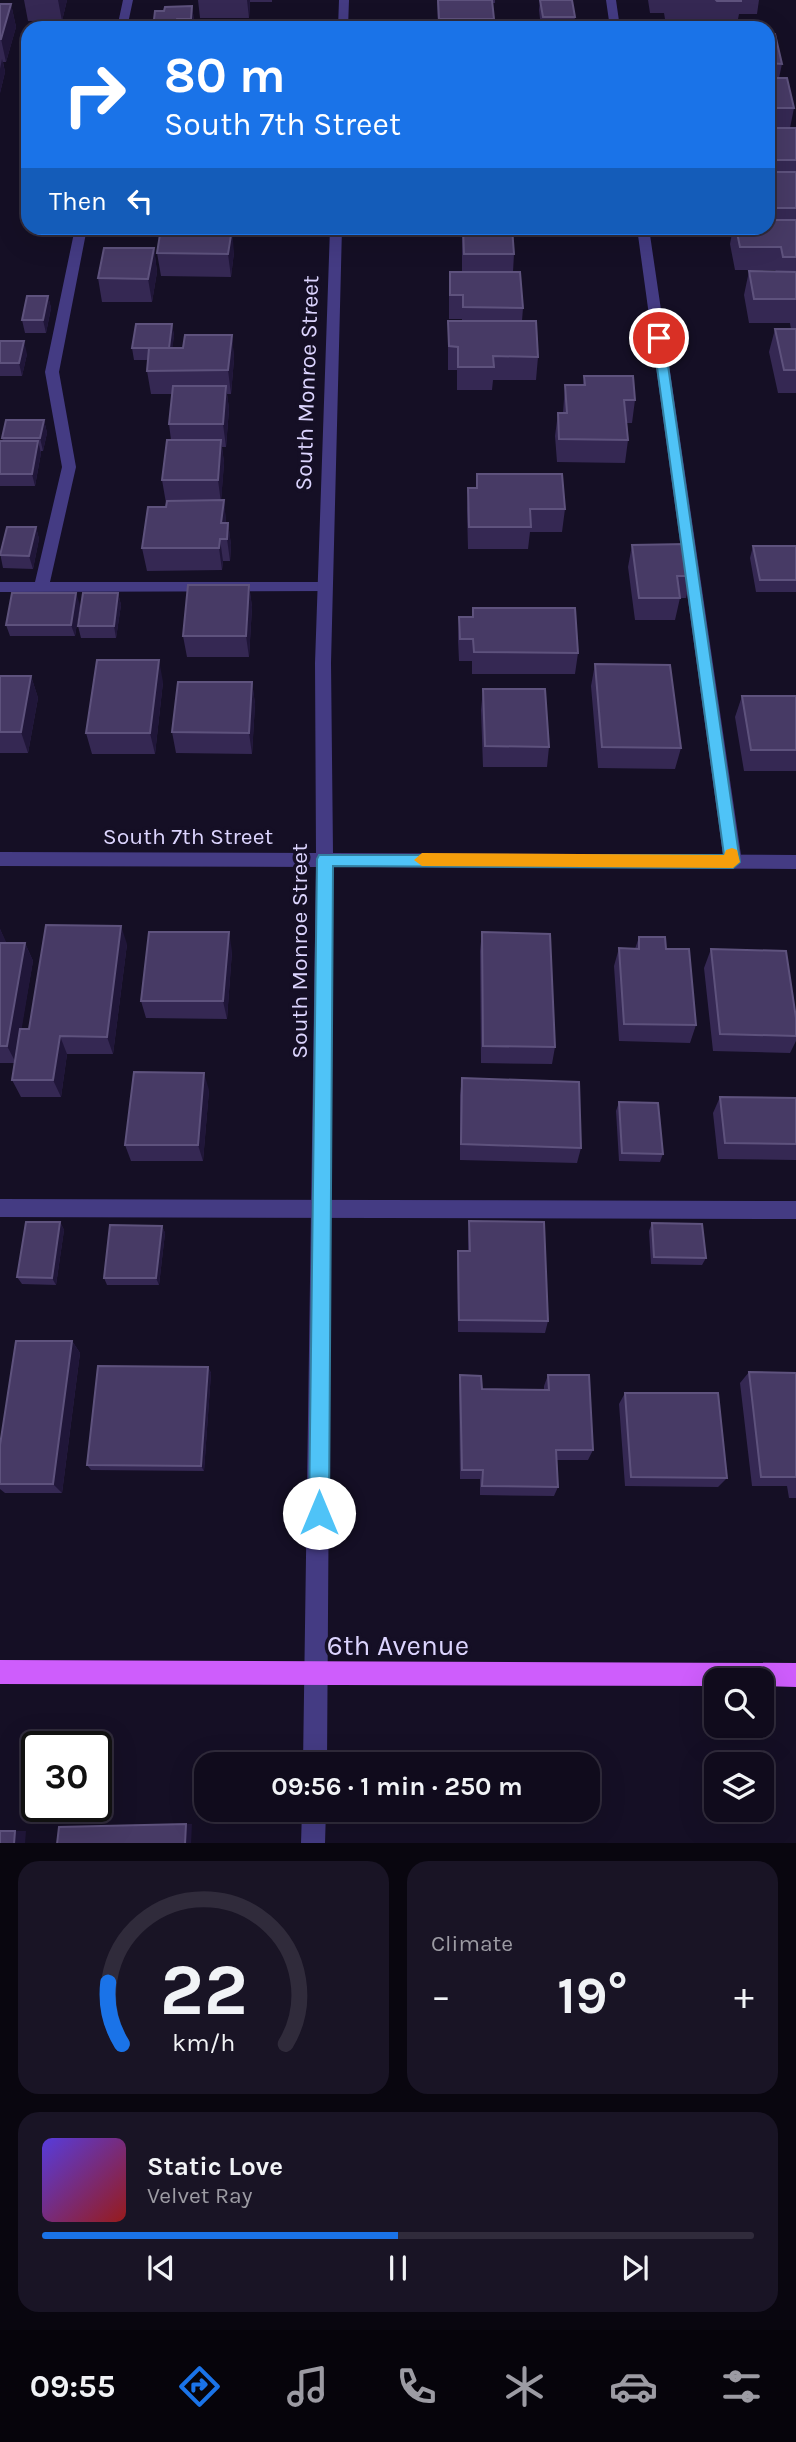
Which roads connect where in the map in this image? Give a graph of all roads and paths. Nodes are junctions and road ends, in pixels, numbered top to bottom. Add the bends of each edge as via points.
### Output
1 (128, 0) edge
2 (344, 0) edge
3 (611, 0) edge
4 (124, 21) edge
5 (343, 21) edge
6 (614, 21) edge
7 (80, 235) edge
8 (336, 235) edge
9 (644, 235) edge
10 (0, 587) edge
11 (41, 587) junction
12 (326, 587) junction
13 (0, 859) edge
14 (325, 859) junction
15 (733, 862) junction
16 (796, 862) edge
17 (0, 1208) edge
18 (321, 1208) junction
19 (796, 1210) edge
20 (0, 1672) edge
21 (317, 1674) junction
22 (796, 1675) edge
23 (315, 1752) edge
24 (314, 1822) edge
25 (313, 1843) edge

1 - 4 street
2 - 5 street
3 - 6 street
7 - 11 street via 52,372 69,467
8 - 12 street, South Monroe Street
9 - 15 street
10 - 11 street
11 - 12 street
12 - 14 street, South Monroe Street
13 - 14 street, South 7th Street
14 - 15 street, South 7th Street
14 - 18 street, South Monroe Street
15 - 16 street, South 7th Street
17 - 18 street
18 - 19 street
18 - 21 street, South Monroe Street
20 - 21 main road, 6th Avenue
21 - 22 main road, 6th Avenue
21 - 23 street, South Monroe Street
24 - 25 street

